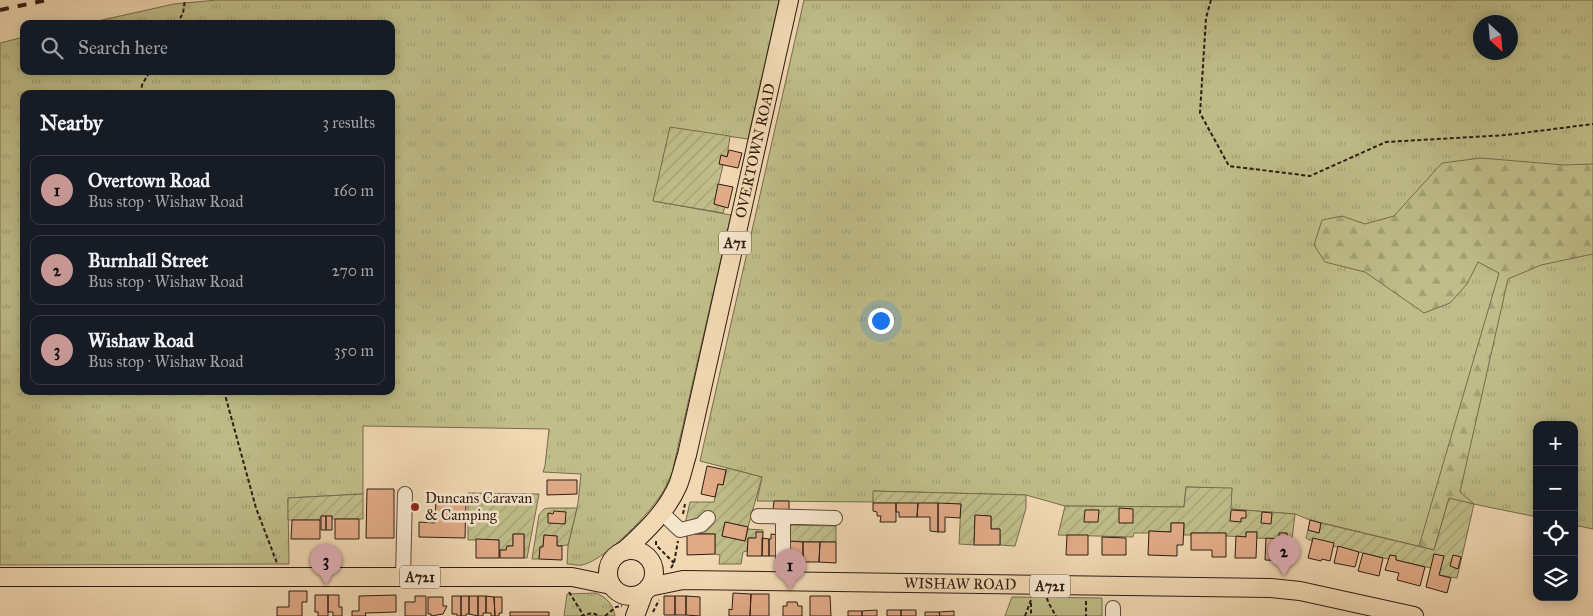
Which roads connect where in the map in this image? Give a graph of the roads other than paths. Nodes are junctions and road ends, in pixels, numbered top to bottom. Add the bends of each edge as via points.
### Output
1 (789, 0) edge
2 (405, 494) dead end
3 (662, 512) junction
4 (758, 516) dead end
5 (783, 517) junction
6 (708, 518) dead end
7 (835, 518) dead end
8 (652, 533) junction
9 (624, 551) junction
10 (649, 559) junction
11 (609, 564) junction
12 (0, 577) edge
13 (403, 577) junction
14 (564, 577) junction
15 (683, 580) junction
16 (783, 582) junction
17 (647, 589) junction
18 (617, 590) junction
19 (1367, 611) edge
20 (624, 616) edge
21 (636, 616) edge
22 (1414, 616) edge

1 - 3 main road, OVERTOWN ROAD / A71 via 687,455 678,485
2 - 13 lane
3 - 6 lane via 680,530 701,525
3 - 8 main road, OVERTOWN ROAD / A71
4 - 5 lane
5 - 7 lane
5 - 16 lane
8 - 9 main road, OVERTOWN ROAD / A71
8 - 10 main road
9 - 10 main road via 636,551
9 - 11 main road
10 - 15 main road, WISHAW ROAD / A721
10 - 17 main road via 654,573
11 - 14 main road, A721
11 - 18 main road via 608,578
12 - 13 main road, A721
13 - 14 main road, A721
14 - 18 main road, A721
15 - 16 main road, WISHAW ROAD / A721
15 - 17 main road, WISHAW ROAD / A721
16 - 19 main road, WISHAW ROAD / A721 via 1037,591 1271,588 1300,591
17 - 18 main road via 630,596
17 - 21 main road
18 - 20 main road
19 - 22 main road, WISHAW ROAD / A721

